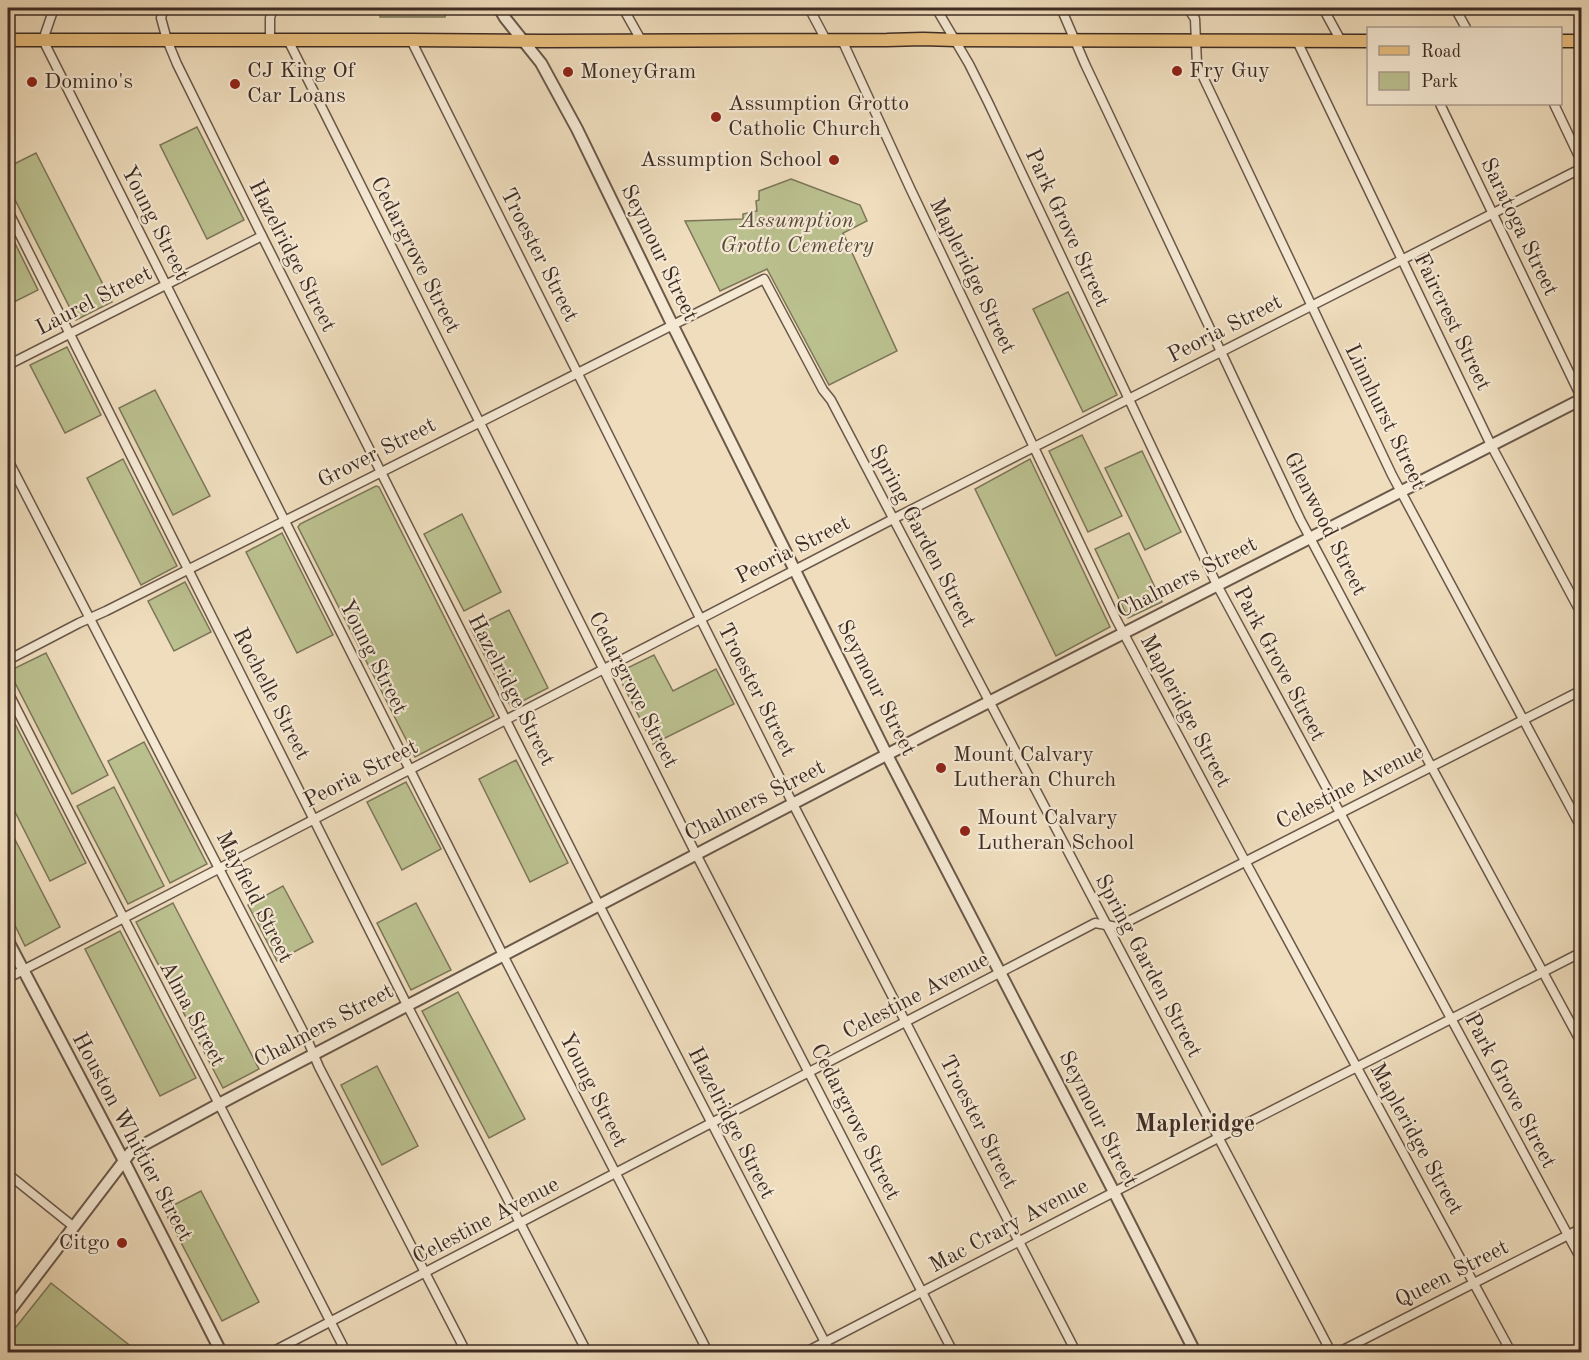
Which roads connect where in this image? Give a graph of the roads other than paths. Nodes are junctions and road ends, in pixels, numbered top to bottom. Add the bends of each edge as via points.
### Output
1 (54, 8) edge
2 (164, 8) edge
3 (273, 8) edge
4 (499, 8) edge
5 (623, 8) edge
6 (809, 8) edge
7 (936, 8) edge
8 (1061, 8) edge
9 (1188, 8) edge
10 (1323, 8) edge
11 (1455, 8) edge
12 (1465, 27) edge
13 (8, 40) edge
14 (43, 40) junction
15 (167, 40) junction
16 (270, 40) junction
17 (288, 40) junction
18 (411, 40) junction
19 (522, 40) junction
20 (640, 40) junction
21 (826, 40) junction
22 (842, 40) junction
23 (955, 40) junction
24 (1075, 40) junction
25 (1196, 41) junction
26 (1297, 41) junction
27 (1341, 41) junction
28 (1367, 41) edge
29 (1562, 41) edge
30 (1581, 41) edge
31 (1440, 105) edge
32 (1554, 105) edge
33 (1581, 163) edge
34 (1581, 168) edge
35 (8, 211) edge
36 (1493, 213) junction
37 (262, 236) junction
38 (1402, 259) junction
39 (764, 279) joint
40 (166, 285) junction
41 (1311, 305) junction
42 (672, 324) junction
43 (69, 334) junction
44 (1221, 351) junction
45 (8, 366) edge
46 (578, 372) junction
47 (1128, 399) junction
48 (1581, 399) edge
49 (479, 422) junction
50 (1034, 446) junction
51 (1491, 446) junction
52 (8, 459) edge
53 (381, 472) junction
54 (1401, 492) junction
55 (892, 519) junction
56 (284, 521) junction
57 (1310, 538) junction
58 (188, 570) junction
59 (795, 570) junction
60 (1217, 585) junction
61 (1581, 615) edge
62 (91, 618) junction
63 (700, 618) junction
64 (1123, 633) junction
65 (8, 660) edge
66 (603, 669) junction
67 (1581, 690) edge
68 (8, 692) edge
69 (989, 702) junction
70 (505, 720) junction
71 (1522, 720) junction
72 (887, 755) junction
73 (1431, 766) junction
74 (409, 770) junction
75 (793, 804) junction
76 (1339, 813) junction
77 (313, 819) junction
78 (1581, 829) edge
79 (696, 854) junction
80 (1245, 861) junction
81 (218, 869) junction
82 (599, 905) junction
83 (122, 919) junction
84 (1106, 925) junction
85 (8, 941) edge
86 (1581, 952) edge
87 (503, 955) junction
88 (23, 970) junction
89 (1000, 972) junction
90 (1543, 972) junction
91 (8, 978) edge
92 (407, 1005) junction
93 (1450, 1019) junction
94 (906, 1022) junction
95 (1581, 1044) edge
96 (314, 1054) junction
97 (1356, 1067) junction
98 (808, 1072) junction
99 (219, 1104) junction
100 (711, 1123) junction
101 (1218, 1138) junction
102 (124, 1161) junction
103 (615, 1173) junction
104 (8, 1174) edge
105 (1114, 1192) junction
106 (521, 1223) junction
107 (74, 1227) junction
108 (1581, 1228) edge
109 (1567, 1235) junction
110 (1020, 1241) junction
111 (1581, 1261) edge
112 (425, 1273) junction
113 (1473, 1283) junction
114 (923, 1292) junction
115 (8, 1313) edge
116 (330, 1322) junction
117 (825, 1343) junction
118 (221, 1353) edge
119 (272, 1353) edge
120 (346, 1353) edge
121 (466, 1353) edge
122 (587, 1353) edge
123 (708, 1353) edge
124 (806, 1353) edge
125 (830, 1353) edge
126 (953, 1353) edge
127 (1076, 1353) edge
128 (1195, 1353) edge
129 (1331, 1353) edge
130 (1339, 1353) edge
131 (1511, 1353) edge

1 - 14 street
2 - 15 street, Hazelridge Street via 161,18
3 - 16 street
4 - 19 street, Seymour Street
5 - 20 street
6 - 21 street
7 - 23 street, Park Grove Street
8 - 24 street, Glenwood Street
9 - 25 street, Linnhurst Street via 1195,19
10 - 27 street
11 - 12 street
13 - 14 main road
14 - 15 main road
14 - 40 street, Young Street
15 - 16 main road
15 - 37 street, Hazelridge Street
16 - 17 main road
17 - 18 main road
17 - 49 street, Cedargrove Street
18 - 19 main road
18 - 46 street, Troester Street
19 - 20 main road
19 - 42 street, Seymour Street via 541,63 577,129
20 - 21 main road
21 - 22 main road
22 - 23 main road
22 - 50 street, Mapleridge Street
23 - 24 main road
23 - 47 street, Park Grove Street
24 - 25 main road
24 - 44 street, Glenwood Street
25 - 26 main road
25 - 41 street, Linnhurst Street via 1197,64
26 - 27 main road
26 - 38 street, Faircrest Street
27 - 28 main road
29 - 30 main road
31 - 36 street, Saratoga Street
32 - 33 street
34 - 36 street, Peoria Street
35 - 43 street, Rochelle Street
36 - 38 street, Peoria Street
36 - 48 street, Saratoga Street
37 - 40 street, Laurel Street
37 - 53 street, Hazelridge Street
38 - 41 street, Peoria Street
38 - 51 street, Faircrest Street
39 - 42 street, Grover Street
39 - 55 street, Spring Garden Street
40 - 43 street, Laurel Street
40 - 56 street, Young Street
41 - 44 street, Peoria Street
41 - 54 street, Linnhurst Street
42 - 46 street, Grover Street
42 - 59 street, Seymour Street
43 - 45 street, Laurel Street
43 - 58 street, Rochelle Street
44 - 47 street, Peoria Street
44 - 57 street, Glenwood Street
46 - 49 street, Grover Street
46 - 63 street, Troester Street
47 - 50 street, Peoria Street
47 - 60 street, Park Grove Street
48 - 51 street, Chalmers Street
49 - 53 street, Grover Street
49 - 66 street, Cedargrove Street
50 - 55 street, Peoria Street
50 - 64 street, Mapleridge Street
51 - 54 street, Chalmers Street
51 - 61 street, Faircrest Street
52 - 62 street, Mayfield Street
53 - 56 street, Grover Street
53 - 70 street, Hazelridge Street
54 - 57 street, Chalmers Street
54 - 71 street, Linnhurst Street
55 - 59 street, Peoria Street
55 - 69 street, Spring Garden Street
56 - 58 street, Grover Street
56 - 74 street, Young Street
57 - 60 street, Chalmers Street
57 - 73 street, Glenwood Street
58 - 62 street, Grover Street
58 - 77 street, Rochelle Street
59 - 63 street, Peoria Street
59 - 72 street, Seymour Street
60 - 64 street, Chalmers Street
60 - 76 street, Park Grove Street
62 - 65 street, Grover Street
62 - 81 street, Mayfield Street
63 - 66 street, Peoria Street
63 - 75 street, Troester Street
64 - 69 street, Chalmers Street
64 - 80 street, Mapleridge Street
66 - 70 street, Peoria Street
66 - 79 street, Cedargrove Street
67 - 71 street, Celestine Avenue
68 - 83 street, Alma Street
69 - 72 street, Chalmers Street
69 - 84 street, Spring Garden Street
70 - 74 street, Peoria Street
70 - 82 street, Hazelridge Street
71 - 73 street, Celestine Avenue
71 - 78 street, Linnhurst Street
72 - 75 street, Chalmers Street
72 - 89 street, Seymour Street
73 - 76 street, Celestine Avenue
73 - 90 street, Glenwood Street
74 - 77 street, Peoria Street
74 - 87 street, Young Street
75 - 79 street, Chalmers Street
75 - 94 street, Troester Street
76 - 80 street, Celestine Avenue
76 - 93 street, Park Grove Street
77 - 81 street, Peoria Street
77 - 92 street, Rochelle Street
79 - 82 street, Chalmers Street
79 - 98 street, Cedargrove Street
80 - 84 street, Celestine Avenue via 1117,927
80 - 97 street, Mapleridge Street
81 - 83 street, Peoria Street
81 - 96 street, Mayfield Street
82 - 87 street, Chalmers Street
82 - 100 street, Hazelridge Street
83 - 88 street, Peoria Street
83 - 99 street, Alma Street
84 - 89 street, Celestine Avenue via 1095,923
84 - 101 street, Spring Garden Street
85 - 88 street, Houston Whittier Street
86 - 90 street, Mac Crary Avenue
87 - 92 street, Chalmers Street
87 - 103 street, Young Street
88 - 91 street, Peoria Street
88 - 102 street, Houston Whittier Street
89 - 94 street, Celestine Avenue
89 - 105 street, Seymour Street
90 - 93 street, Mac Crary Avenue
90 - 95 street, Glenwood Street
92 - 96 street, Chalmers Street
92 - 106 street, Rochelle Street
93 - 97 street, Mac Crary Avenue
93 - 109 street, Park Grove Street
94 - 98 street, Celestine Avenue
94 - 110 street, Troester Street
96 - 99 street, Chalmers Street
96 - 112 street, Mayfield Street
97 - 101 street, Mac Crary Avenue
97 - 113 street, Mapleridge Street
98 - 100 street, Celestine Avenue
98 - 114 street, Cedargrove Street
99 - 102 street, Chalmers Street via 134,1150
99 - 116 street, Alma Street
100 - 103 street, Celestine Avenue
100 - 117 street, Hazelridge Street
101 - 105 street, Mac Crary Avenue
101 - 129 street, Spring Garden Street
102 - 107 street, Chalmers Street
102 - 118 street, Houston Whittier Street
103 - 106 street, Celestine Avenue
103 - 123 street, Young Street
104 - 107 street
105 - 110 street, Mac Crary Avenue
105 - 128 street, Seymour Street
106 - 112 street, Celestine Avenue
106 - 122 street, Rochelle Street
107 - 115 street, Chalmers Street
108 - 109 street, Queen Street
109 - 111 street, Park Grove Street
109 - 113 street, Queen Street
110 - 114 street, Mac Crary Avenue
110 - 127 street, Troester Street
112 - 116 street, Celestine Avenue
112 - 121 street, Mayfield Street
113 - 130 street, Queen Street
113 - 131 street, Mapleridge Street
114 - 117 street, Mac Crary Avenue
114 - 126 street, Cedargrove Street
116 - 119 street, Celestine Avenue
116 - 120 street, Alma Street
117 - 124 street, Mac Crary Avenue
117 - 125 street, Hazelridge Street

